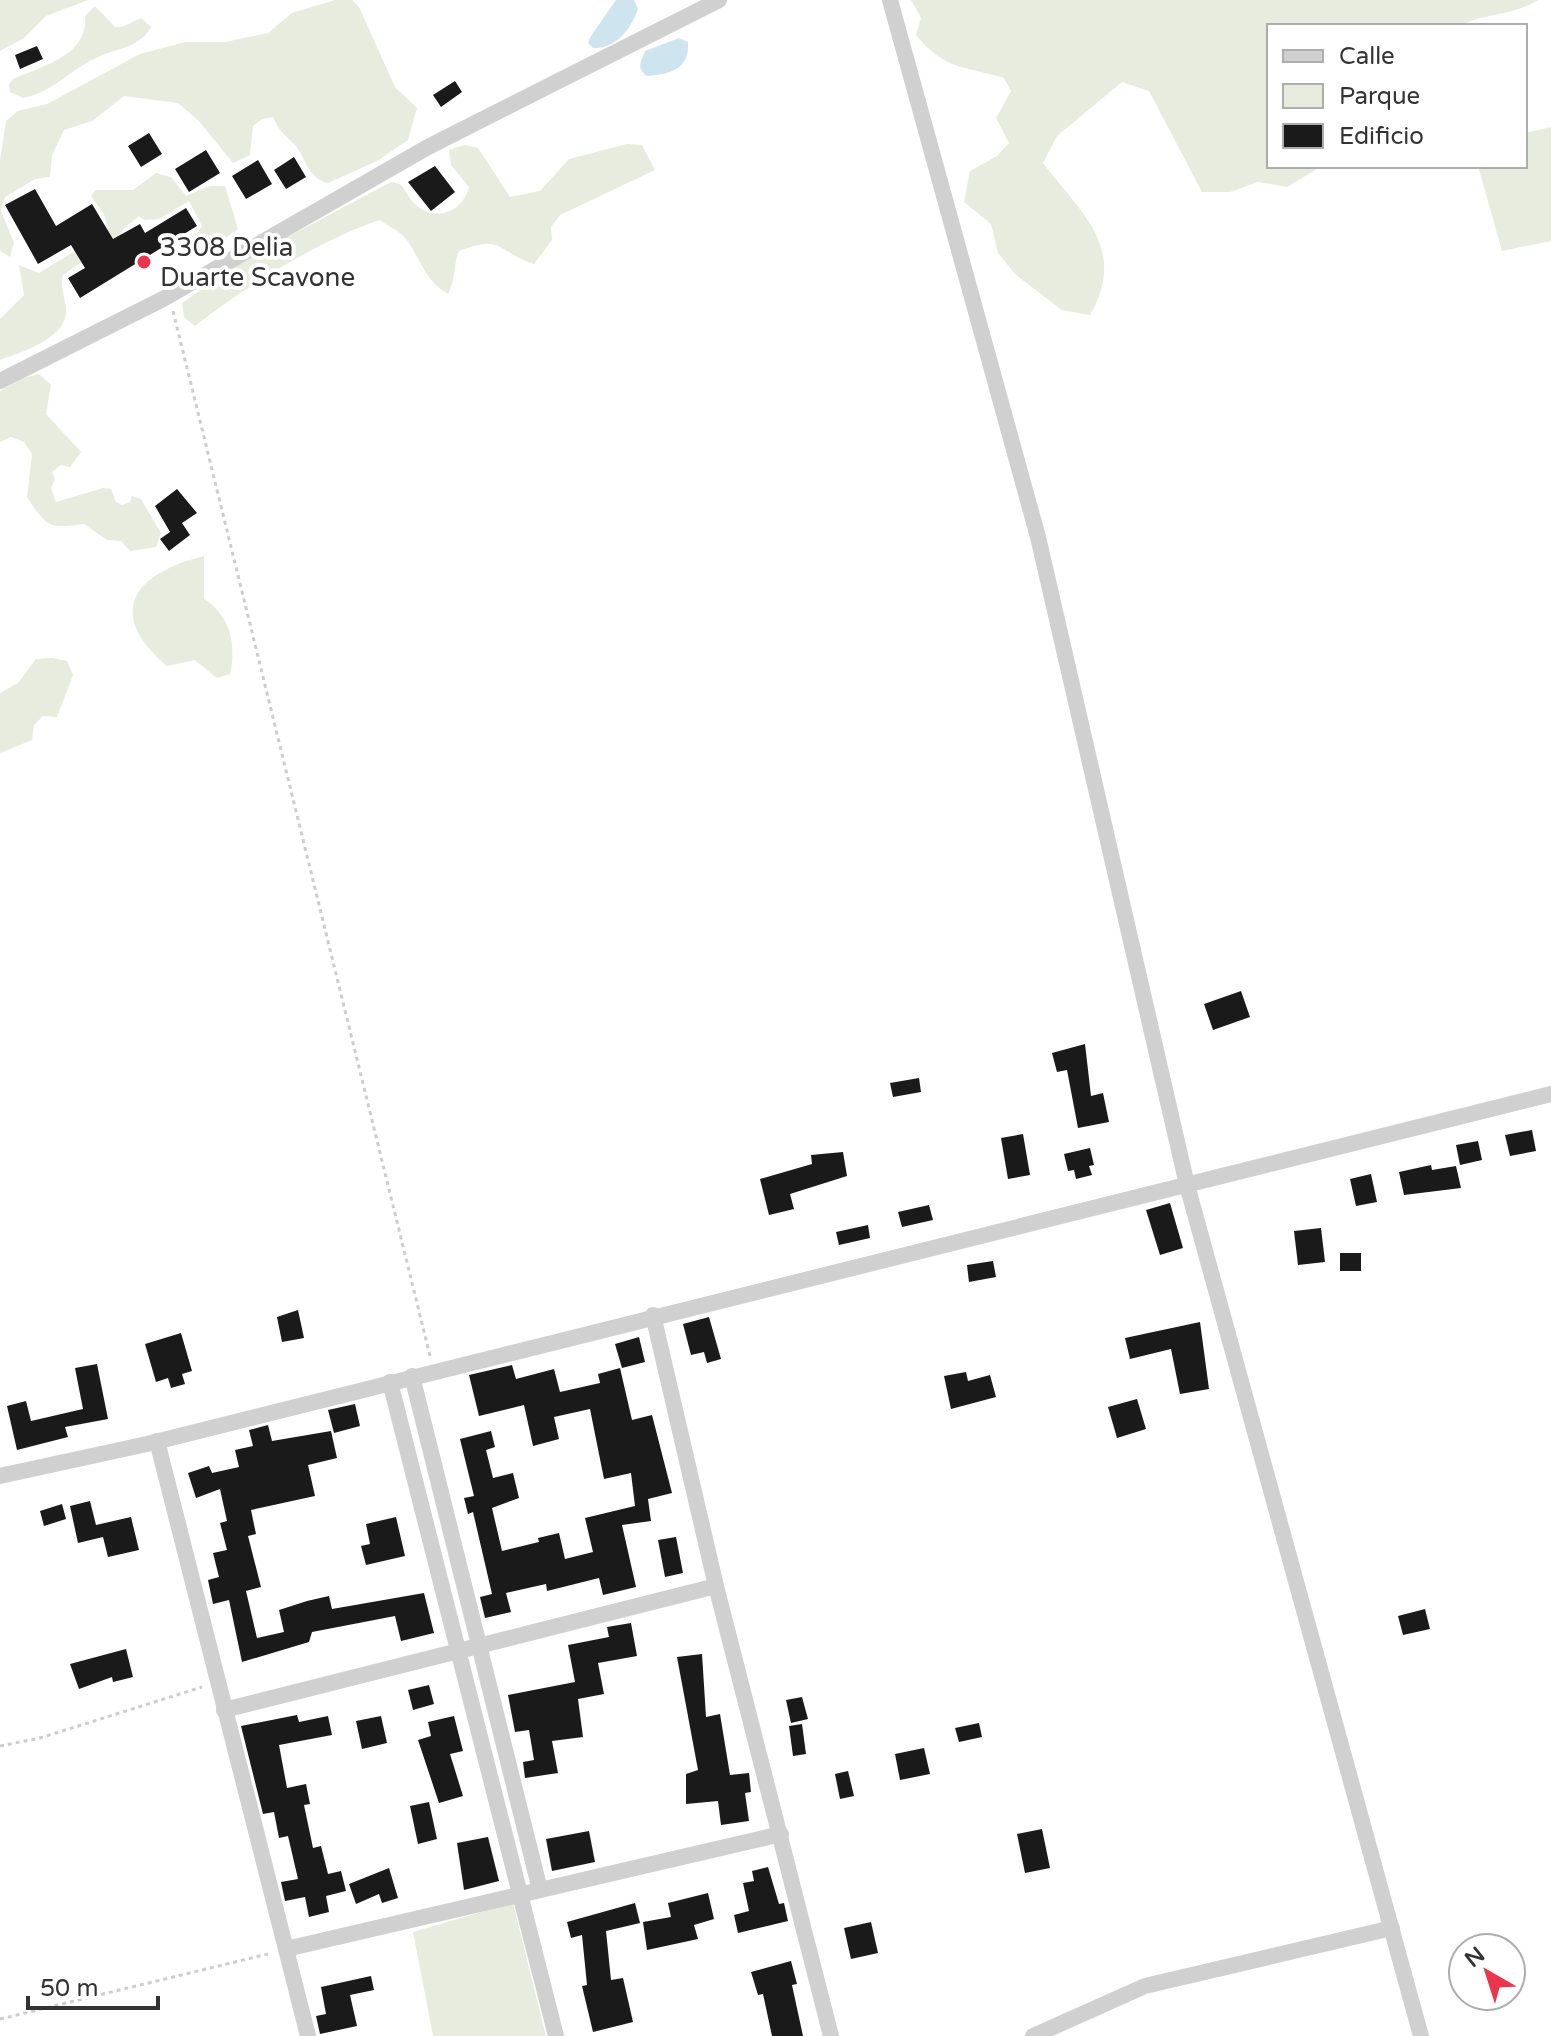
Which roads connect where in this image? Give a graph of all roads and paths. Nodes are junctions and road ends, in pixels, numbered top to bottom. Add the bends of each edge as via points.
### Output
1 (719, 0) edge
2 (890, 0) edge
3 (169, 296) junction
4 (0, 381) edge
5 (1551, 1094) edge
6 (1187, 1185) junction
7 (653, 1315) junction
8 (434, 1370) junction
9 (412, 1376) junction
10 (390, 1382) junction
11 (157, 1441) junction
12 (0, 1476) edge
13 (716, 1586) junction
14 (479, 1646) junction
15 (460, 1650) junction
16 (217, 1682) junction
17 (224, 1710) junction
18 (0, 1746) edge
19 (781, 1834) junction
20 (540, 1890) junction
21 (520, 1895) junction
22 (1392, 1928) junction
23 (286, 1949) junction
24 (0, 2019) edge
25 (308, 2036) edge
26 (556, 2036) edge
27 (831, 2036) edge
28 (1033, 2036) edge
29 (1421, 2036) edge

1 - 3 street via 428,147
2 - 6 street via 1038,537
3 - 4 street
3 - 8 path
5 - 6 street
6 - 7 street
6 - 22 street
7 - 8 street
7 - 13 street
8 - 9 street
9 - 10 street
9 - 14 street
10 - 11 street
10 - 15 street
11 - 12 street
11 - 16 street
13 - 14 street
13 - 19 street
14 - 15 street
14 - 20 street
15 - 17 street
15 - 21 street
16 - 17 street
16 - 18 path
17 - 23 street
19 - 20 street
19 - 27 street
20 - 21 street
21 - 23 street
21 - 26 street
22 - 28 street via 1145,1986
22 - 29 street
23 - 24 path
23 - 25 street

